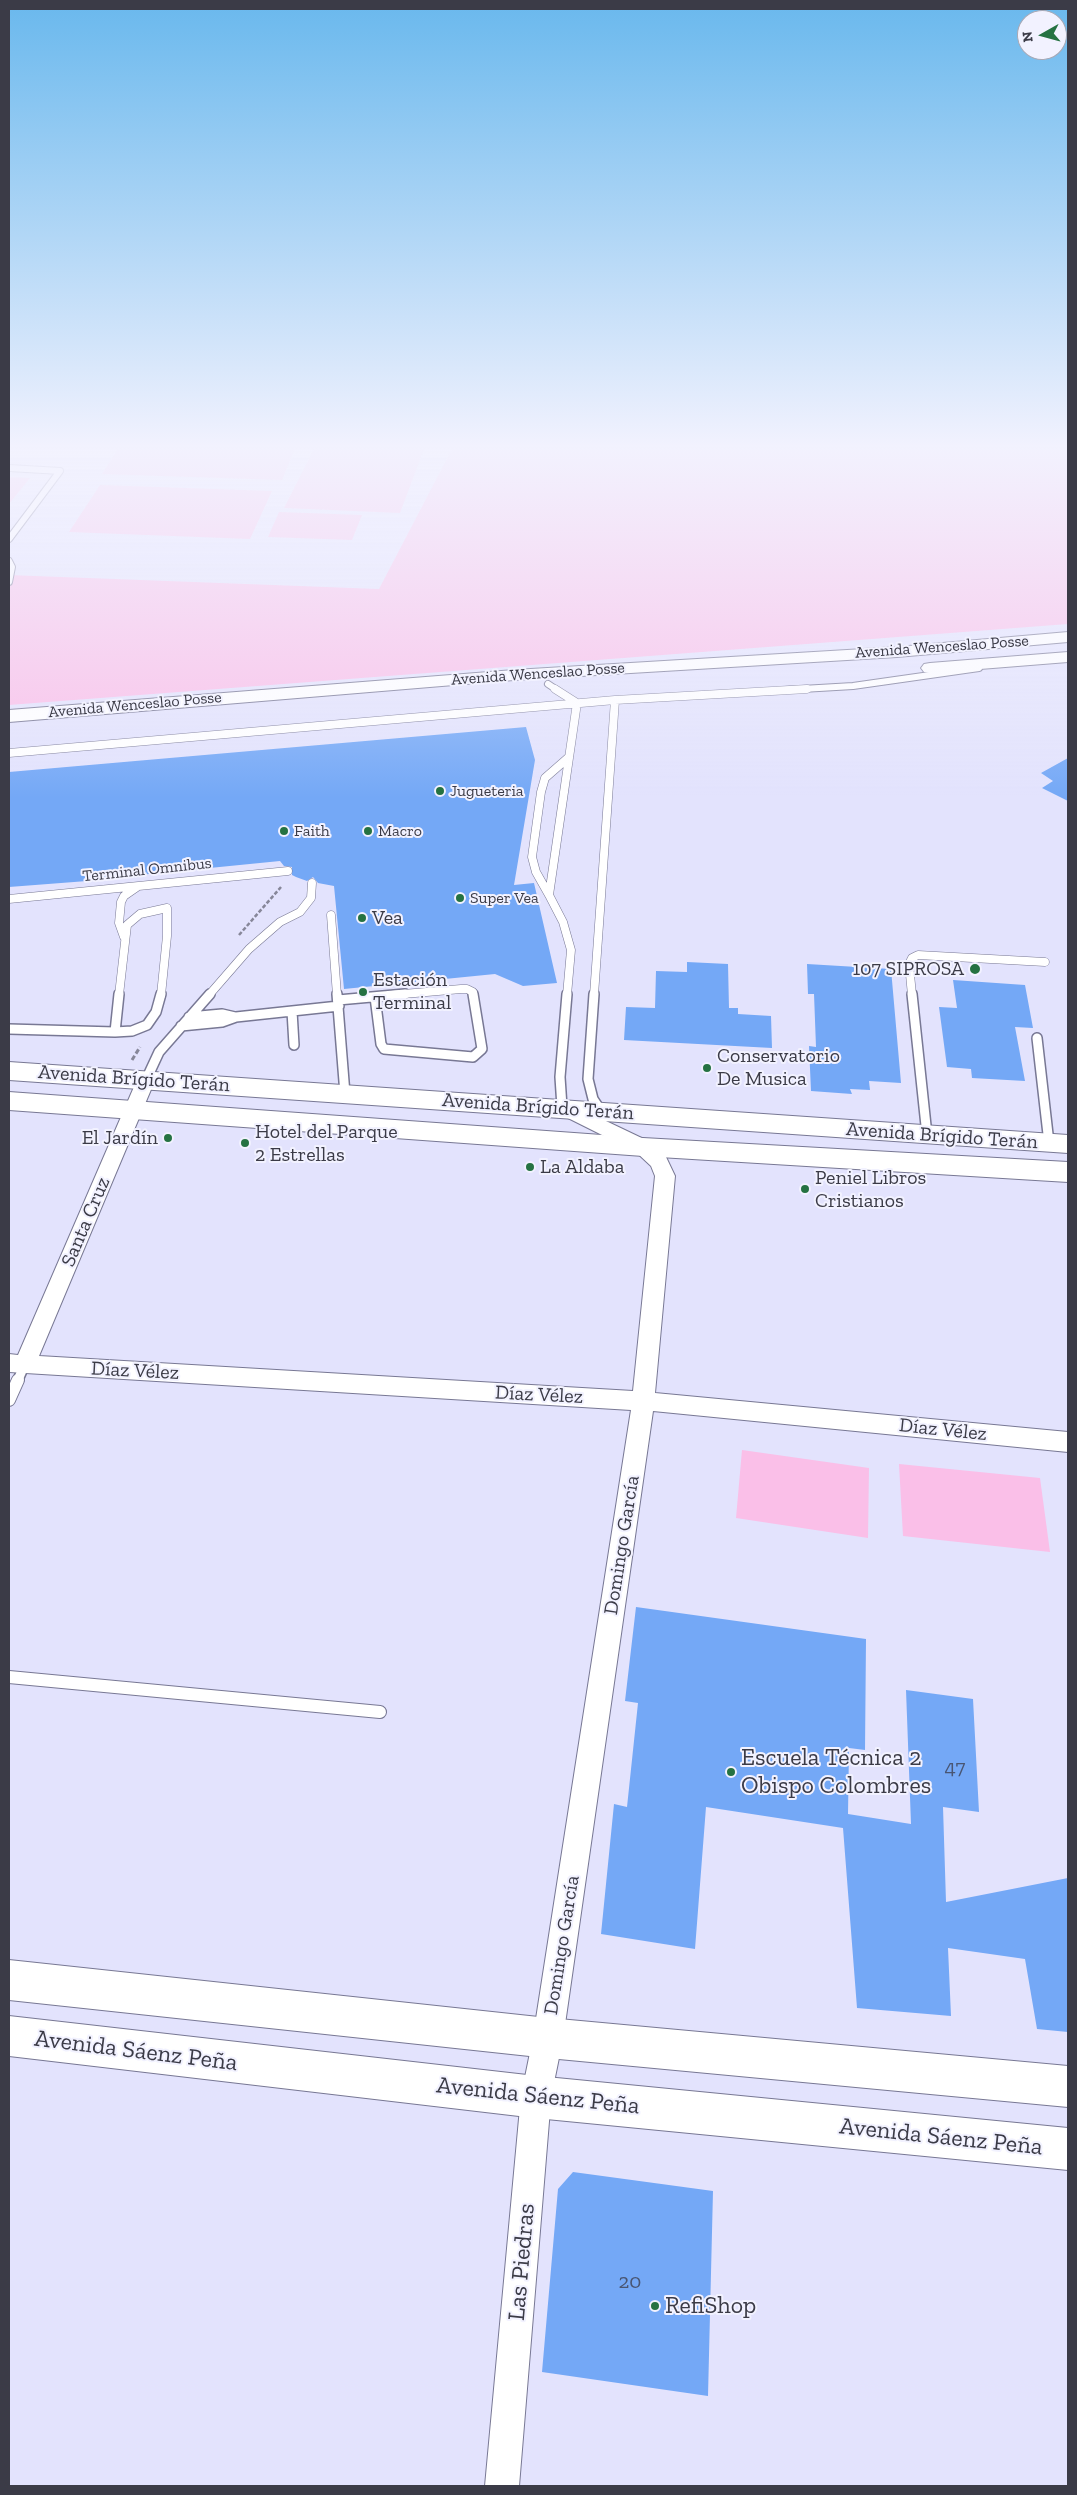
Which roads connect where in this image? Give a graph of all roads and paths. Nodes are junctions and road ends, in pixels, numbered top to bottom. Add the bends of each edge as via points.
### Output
1 (11, 565) edge
2 (9, 582) edge
3 (1065, 638) edge
4 (1068, 657) edge
5 (1022, 661) junction
6 (548, 684) junction
7 (615, 700) junction
8 (577, 703) junction
9 (9, 716) edge
10 (9, 729) edge
11 (9, 753) edge
12 (569, 757) junction
13 (288, 871) dead end
14 (312, 883) dead end
15 (142, 885) junction
16 (549, 894) junction
17 (9, 898) edge
18 (331, 915) dead end
19 (124, 937) junction
20 (1045, 962) dead end
21 (375, 997) junction
22 (339, 1003) junction
23 (292, 1011) junction
24 (189, 1017) junction
25 (236, 1017) junction
26 (181, 1026) junction
27 (9, 1029) edge
28 (116, 1032) junction
29 (1037, 1038) dead end
30 (294, 1045) dead end
31 (9, 1071) edge
32 (146, 1080) junction
33 (345, 1094) junction
34 (9, 1101) edge
35 (562, 1108) junction
36 (134, 1110) junction
37 (601, 1111) junction
38 (928, 1135) junction
39 (1059, 1143) edge
40 (643, 1147) junction
41 (1068, 1172) edge
42 (17, 1364) edge
43 (9, 1400) edge
44 (643, 1401) junction
45 (1068, 1442) edge
46 (9, 1677) edge
47 (380, 1712) dead end
48 (9, 1980) edge
49 (9, 2036) edge
50 (548, 2038) junction
51 (1068, 2087) edge
52 (536, 2097) junction
53 (1068, 2149) edge
54 (502, 2486) edge

1 - 2 lane
3 - 9 main road, Avenida Wenceslao Posse via 897,652 514,675
4 - 5 main road
5 - 6 main road via 860,673
5 - 7 lane via 886,683
6 - 8 lane
6 - 10 main road
7 - 8 lane
7 - 37 lane via 588,1079 593,1099
8 - 11 lane
8 - 12 lane
12 - 16 lane
12 - 16 lane via 545,778 541,792 532,857 536,872
13 - 15 lane, Terminal Omnibus
14 - 24 lane via 311,898 300,912 263,934
15 - 17 lane, Terminal Omnibus
15 - 19 lane via 121,902 119,924
16 - 35 lane via 563,922 571,950 560,1077
18 - 22 lane
19 - 28 lane
19 - 28 lane via 127,925 140,914 167,908 162,987 156,1012 147,1025 132,1031
20 - 38 lane via 918,955 912,958 909,964
21 - 21 lane via 461,988 473,992 482,1050 473,1057 384,1049
21 - 22 lane
22 - 23 lane
22 - 33 lane
23 - 25 lane
23 - 30 lane
24 - 25 lane via 222,1014
24 - 26 lane
25 - 26 lane via 222,1022
26 - 32 lane via 159,1052
27 - 28 lane
29 - 39 lane
31 - 32 main road, Avenida Brígido Terán
32 - 33 main road, Avenida Brígido Terán
32 - 36 street, Santa Cruz
33 - 35 main road, Avenida Brígido Terán
34 - 36 main road, Avenida Brígido Terán
35 - 37 main road, Avenida Brígido Terán
35 - 40 street, Domingo García
36 - 40 main road, Avenida Brígido Terán
36 - 42 street, Santa Cruz
37 - 38 main road, Avenida Brígido Terán
38 - 39 main road, Avenida Brígido Terán
40 - 41 main road, Avenida Brígido Terán
40 - 44 street, Domingo García via 659,1162 665,1176
42 - 43 lane
42 - 44 street, Díaz Vélez
44 - 45 street, Díaz Vélez
44 - 50 street, Domingo García
46 - 47 lane
48 - 50 main road
49 - 52 main road, Avenida Sáenz Peña
50 - 51 main road
50 - 52 street, Las Piedras
52 - 53 main road, Avenida Sáenz Peña
52 - 54 street, Las Piedras

